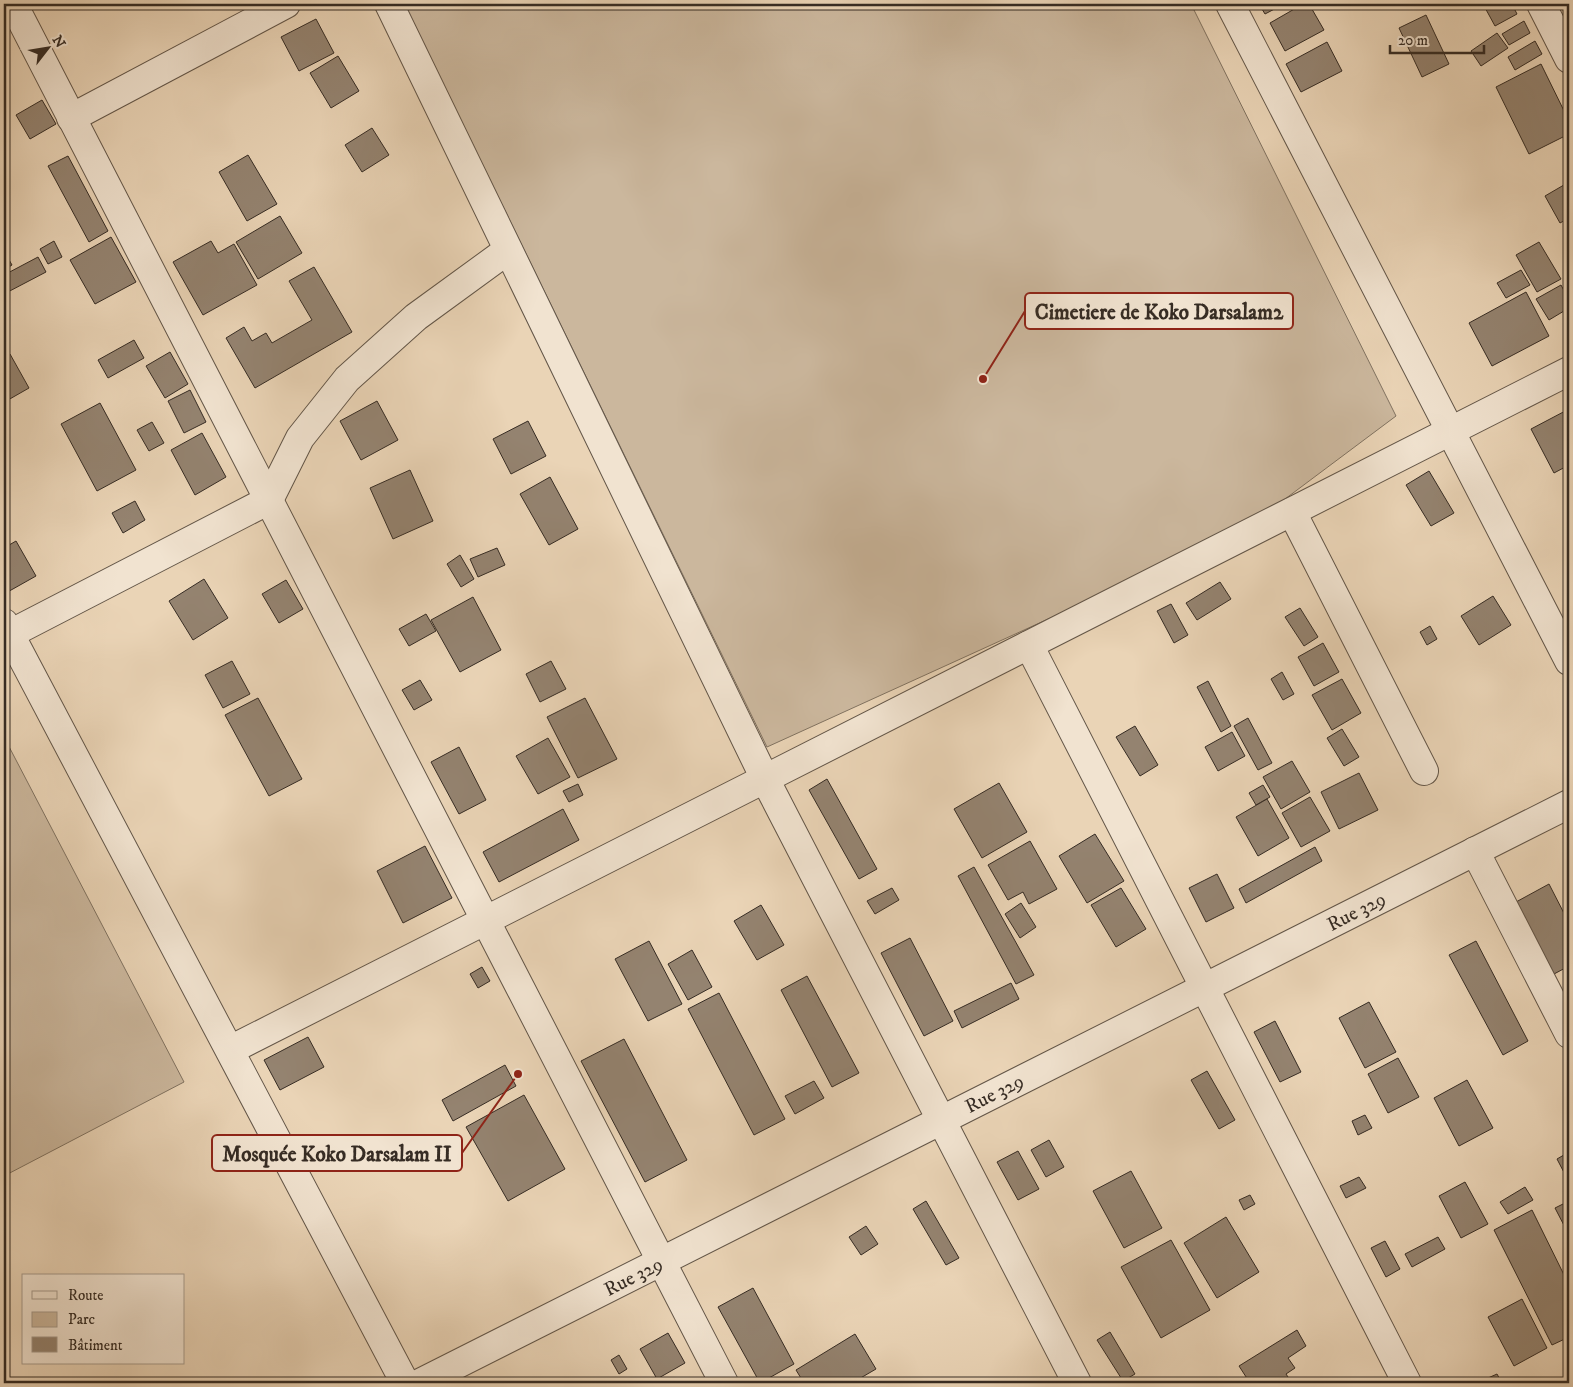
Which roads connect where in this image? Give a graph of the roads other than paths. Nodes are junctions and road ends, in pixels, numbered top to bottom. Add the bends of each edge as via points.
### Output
1 (12, 4) edge
2 (286, 4) edge
3 (389, 4) edge
4 (1230, 4) edge
5 (1541, 4) edge
6 (247, 13) edge
7 (1569, 59) edge
8 (71, 118) junction
9 (508, 250) junction
10 (1569, 371) edge
11 (1451, 431) junction
12 (268, 500) junction
13 (1292, 512) junction
14 (6, 631) edge
15 (1030, 645) junction
16 (1569, 661) edge
17 (1424, 771) dead end
18 (765, 779) junction
19 (1569, 804) edge
20 (1475, 851) junction
21 (486, 920) junction
22 (1205, 987) junction
23 (1569, 1034) edge
24 (230, 1050) junction
25 (940, 1120) junction
26 (661, 1261) junction
27 (405, 1383) edge
28 (420, 1383) edge
29 (724, 1383) edge
30 (1077, 1383) edge
31 (1407, 1383) edge

1 - 8 street
2 - 6 street
3 - 9 street
4 - 11 street
5 - 7 street
6 - 8 street
8 - 12 street
9 - 12 street via 416,317 347,379 300,438
9 - 18 street
10 - 11 street
11 - 13 street
11 - 16 street
12 - 14 street
12 - 21 street
13 - 15 street
13 - 17 street
14 - 24 street
15 - 18 street
15 - 22 street
18 - 21 street
18 - 25 street
19 - 20 street, Rue 329
20 - 22 street, Rue 329
20 - 23 street
21 - 24 street
21 - 26 street
22 - 25 street, Rue 329
22 - 31 street
24 - 27 street
25 - 26 street, Rue 329
25 - 30 street
26 - 28 street, Rue 329
26 - 29 street

